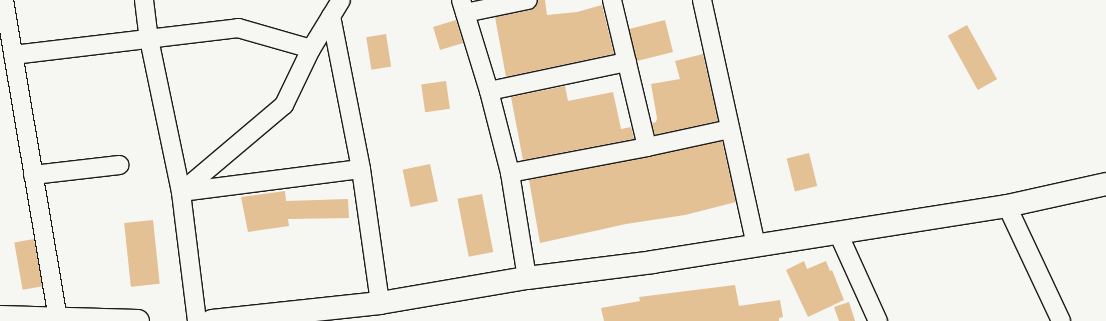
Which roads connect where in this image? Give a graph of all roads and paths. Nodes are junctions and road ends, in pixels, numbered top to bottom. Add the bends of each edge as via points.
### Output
1 (4, 0) edge
2 (144, 0) edge
3 (341, 0) edge
4 (528, 0) edge
5 (612, 0) edge
6 (702, 0) edge
7 (463, 6) edge
8 (331, 16) junction
9 (149, 38) junction
10 (311, 49) junction
11 (13, 55) junction
12 (627, 62) junction
13 (489, 91) junction
14 (730, 130) junction
15 (647, 147) junction
16 (119, 165) dead end
17 (361, 169) junction
18 (510, 173) junction
19 (34, 175) junction
20 (1106, 184) edge
21 (181, 192) junction
22 (1007, 206) junction
23 (838, 233) junction
24 (756, 246) junction
25 (527, 278) junction
26 (380, 303) junction
27 (0, 318) edge
28 (58, 319) junction
29 (27, 320) edge
30 (138, 321) edge
31 (197, 321) edge
32 (212, 321) edge
33 (878, 321) edge
34 (1061, 321) edge

1 - 11 street
2 - 9 street
3 - 8 street
4 - 7 street
5 - 12 street
6 - 14 street
7 - 13 street
8 - 10 street
8 - 17 street
9 - 10 street via 238,28
9 - 11 street
9 - 21 street
10 - 21 street via 284,105
11 - 19 street
12 - 13 street
12 - 15 street
13 - 18 street
14 - 15 street
14 - 24 street
15 - 18 street
16 - 19 street
17 - 21 street
17 - 26 street
18 - 25 street
19 - 28 street
20 - 22 main road
21 - 31 street
22 - 23 main road
22 - 34 street
23 - 24 main road
23 - 33 street
24 - 25 main road
25 - 26 main road
26 - 32 main road
27 - 29 main road
28 - 29 main road
28 - 30 main road

